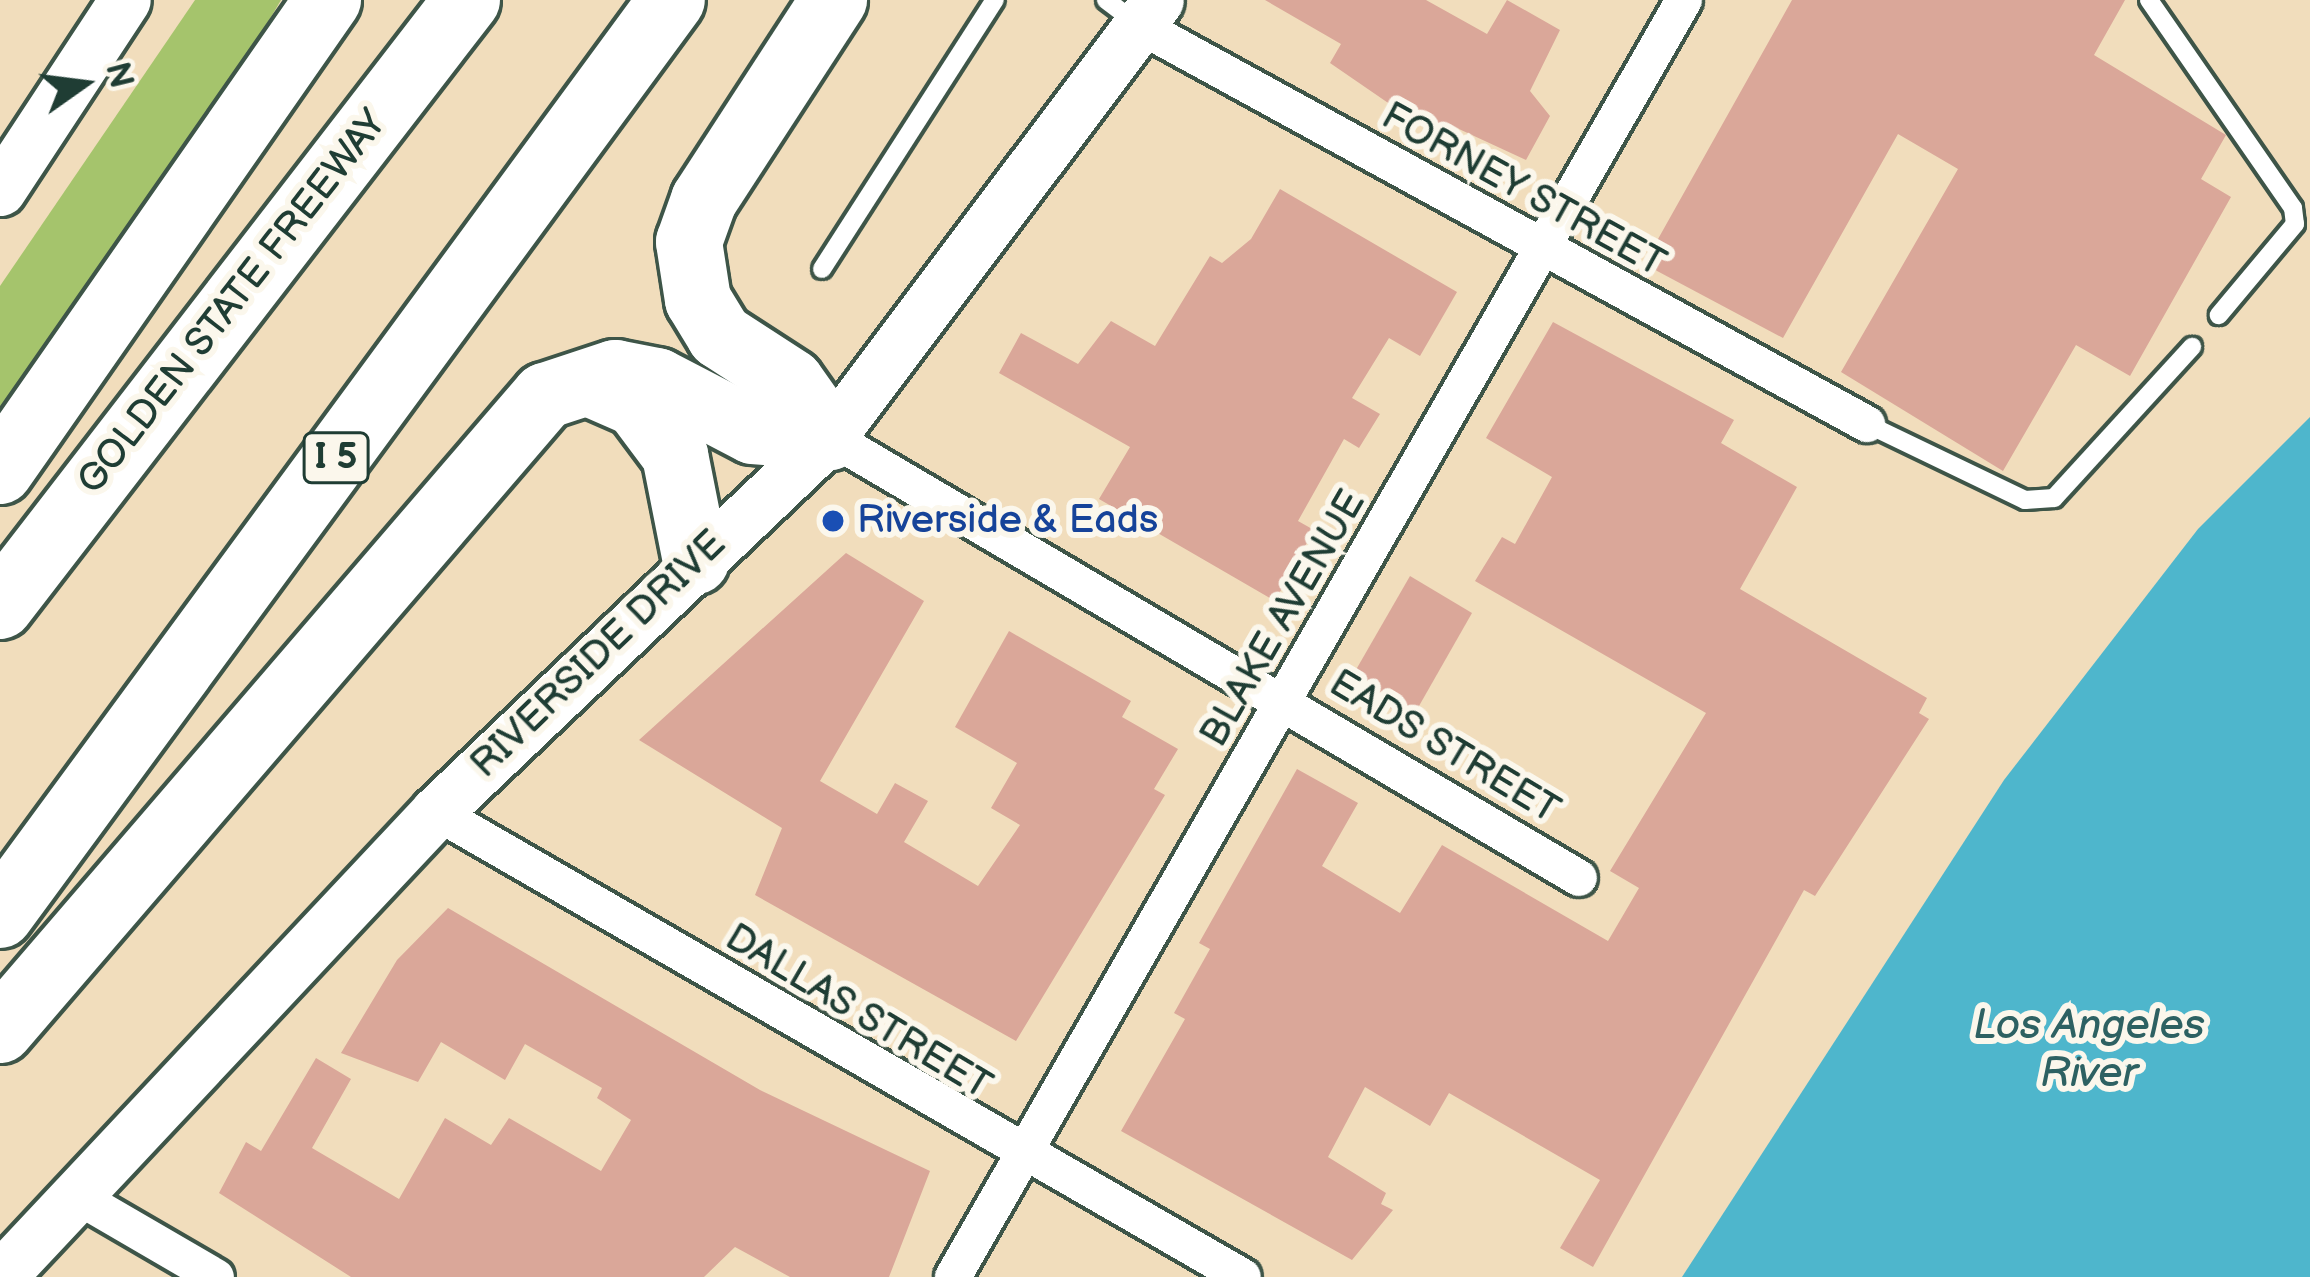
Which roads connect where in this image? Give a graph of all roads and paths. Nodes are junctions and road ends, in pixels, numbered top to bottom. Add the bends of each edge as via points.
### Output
1 (125, 0) edge
2 (328, 0) edge
3 (467, 0) edge
4 (672, 0) edge
5 (834, 0) edge
6 (995, 0) edge
7 (1684, 0) edge
8 (2149, 0) edge
9 (1134, 9) edge
10 (0, 190) edge
11 (1541, 251) junction
12 (822, 269) dead end
13 (2219, 315) dead end
14 (2192, 347) dead end
15 (581, 380) junction
16 (1868, 424) joint
17 (830, 437) junction
18 (0, 471) edge
19 (696, 561) junction
20 (0, 607) edge
21 (1285, 702) junction
22 (436, 812) junction
23 (1579, 878) dead end
24 (0, 915) edge
25 (0, 1030) edge
26 (1022, 1158) junction
27 (75, 1195) junction
28 (0, 1277) edge
29 (216, 1277) edge
30 (953, 1277) edge
31 (1243, 1277) edge

1 - 10 main road
2 - 18 highway
3 - 20 highway, GOLDEN STATE FREEWAY
4 - 24 highway, I 5
5 - 17 highway via 704,200 689,242 698,300 720,337 791,382
6 - 12 lane
7 - 11 street, BLAKE AVENUE
8 - 13 lane via 2293,208 2296,224
9 - 11 street, FORNEY STREET
9 - 17 main road, RIVERSIDE DRIVE
11 - 16 street, FORNEY STREET
11 - 21 street, BLAKE AVENUE
14 - 16 lane via 2054,498 2024,500
15 - 17 highway via 657,381 753,430
15 - 19 highway via 658,426 684,484
15 - 25 highway via 515,422
17 - 19 main road, RIVERSIDE DRIVE
17 - 21 street, EADS STREET
19 - 22 main road, RIVERSIDE DRIVE
21 - 23 street, EADS STREET
21 - 26 street, BLAKE AVENUE
22 - 26 street, DALLAS STREET
22 - 27 main road, RIVERSIDE DRIVE
26 - 30 street, BLAKE AVENUE
26 - 31 street, DALLAS STREET
27 - 28 main road, RIVERSIDE DRIVE
27 - 29 street

